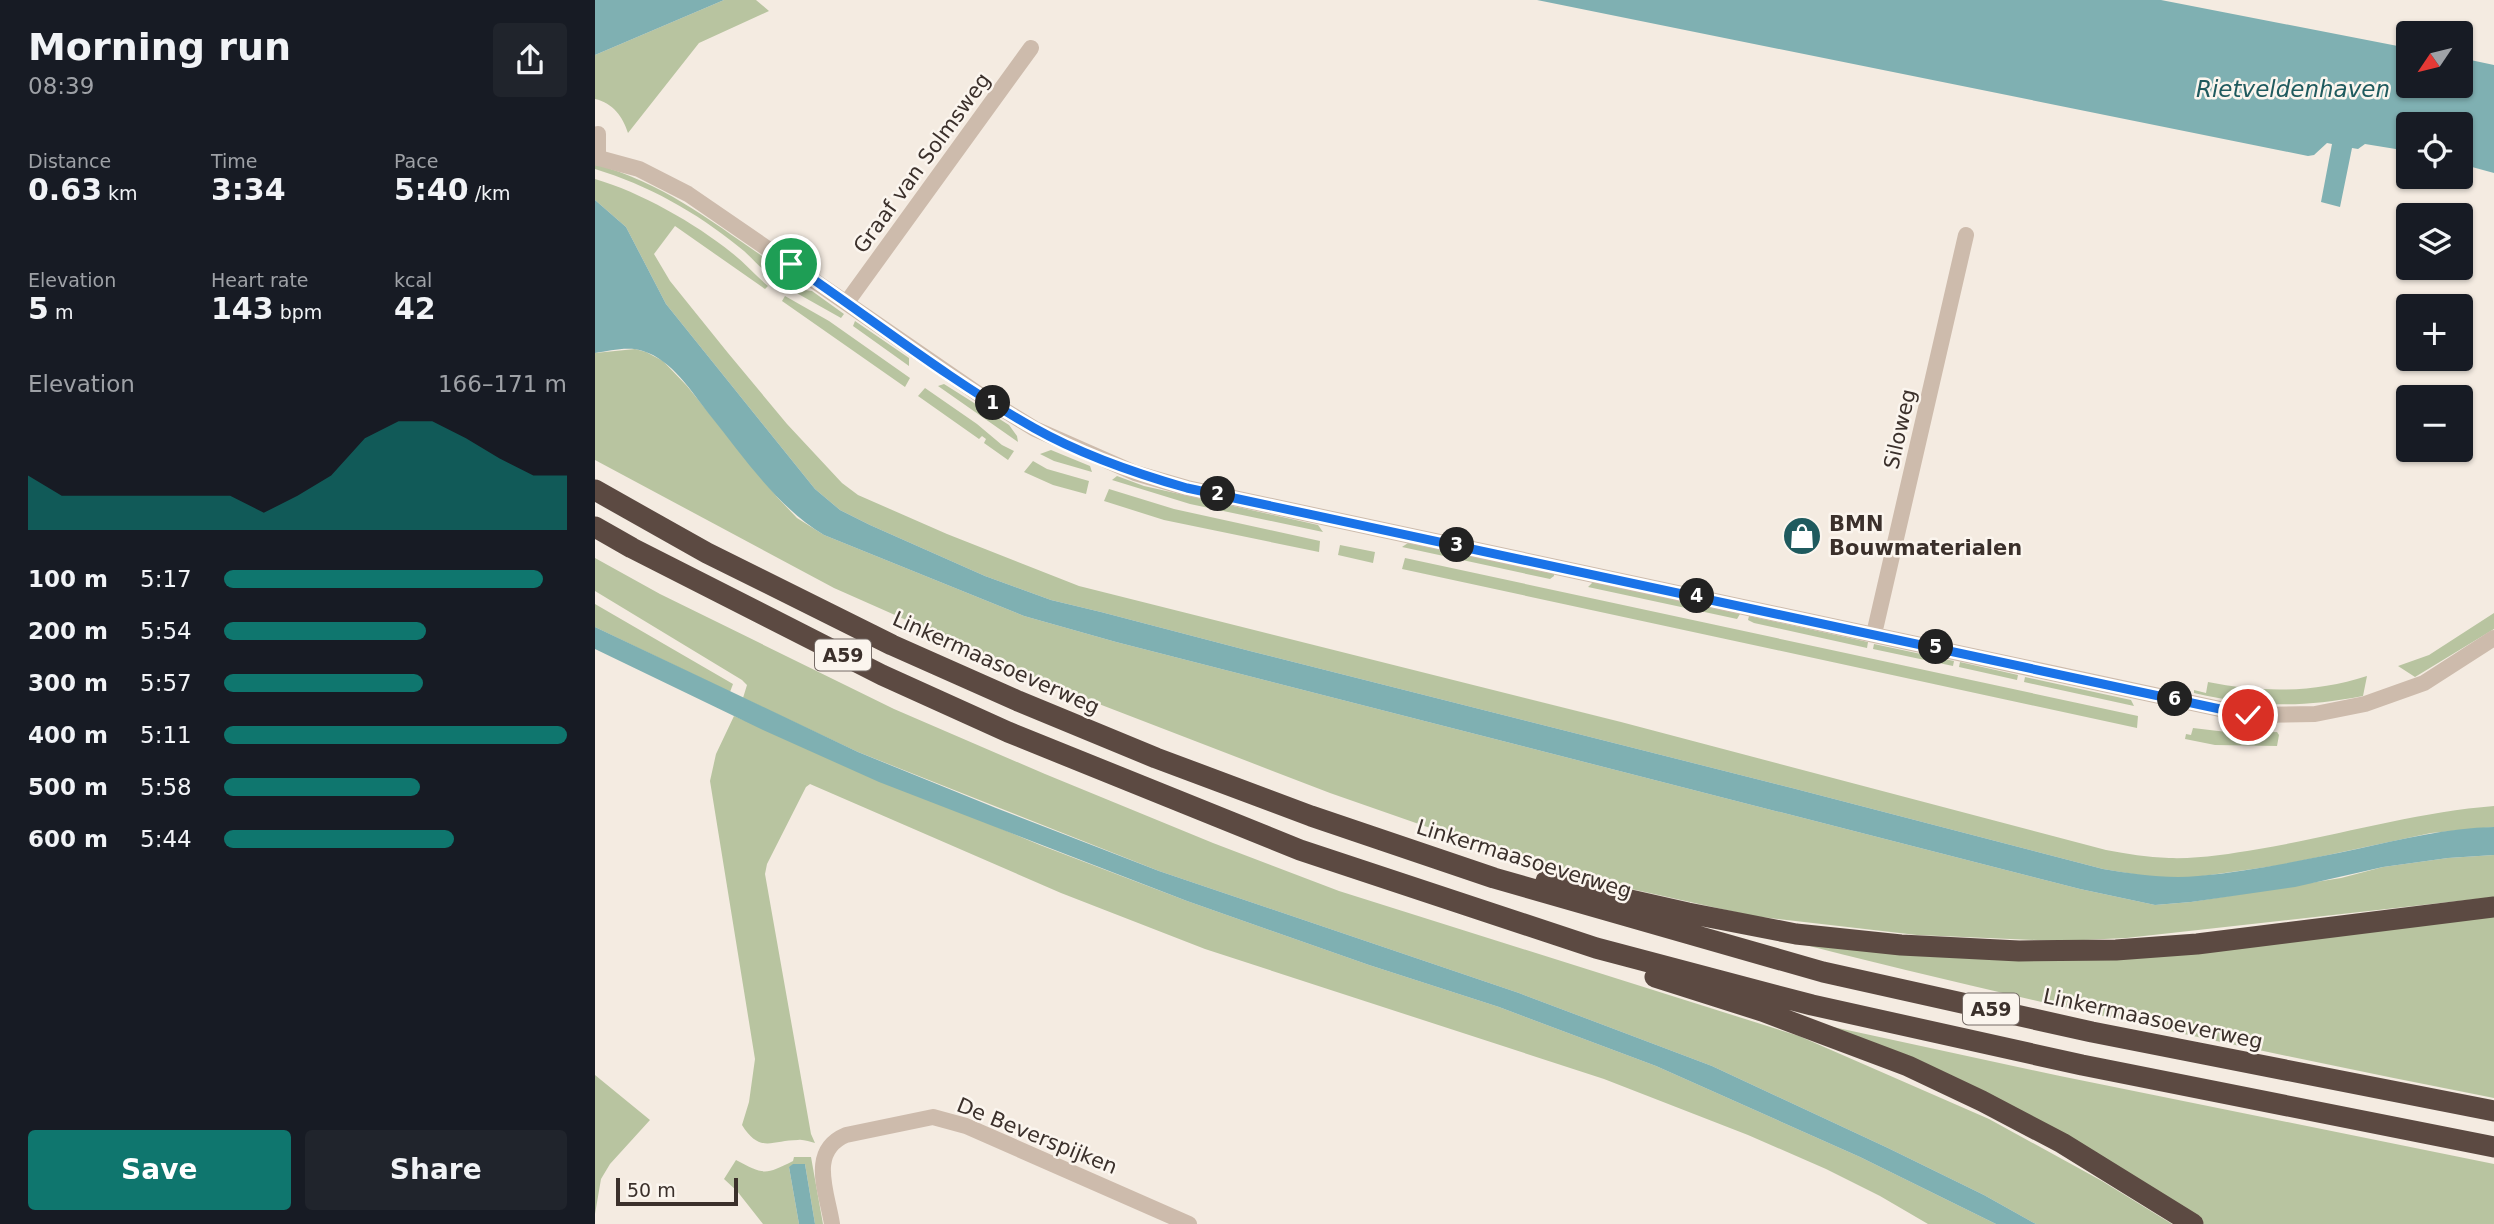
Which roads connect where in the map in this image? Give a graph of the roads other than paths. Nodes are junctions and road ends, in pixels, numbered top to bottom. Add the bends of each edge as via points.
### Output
1 (1031, 48) dead end
2 (598, 134) dead end
3 (596, 157) edge
4 (1966, 235) dead end
5 (847, 302) junction
6 (595, 490) edge
7 (595, 527) edge
8 (1874, 634) junction
9 (2494, 638) edge
10 (1495, 878) junction
11 (2494, 906) edge
12 (1596, 948) junction
13 (2494, 1111) edge
14 (2494, 1147) edge
15 (832, 1224) edge
16 (1189, 1224) edge
17 (2193, 1224) edge

1 - 5 street, Graaf van Solmsweg
2 - 3 street
3 - 5 street via 639,169 688,194
4 - 8 street, Siloweg
5 - 8 street via 1035,429 1135,473 1187,488
6 - 10 highway, Linkermaasoeverweg / A59 via 707,553 1018,701 1298,812
7 - 12 highway, A59 via 882,674 1008,732 1300,850
8 - 9 street via 2248,715 2315,713 2365,704 2424,683
10 - 11 highway, A59 via 1555,881 1796,933 1901,945 2019,951 2197,944
10 - 13 highway, Linkermaasoeverweg / A59 via 1823,972 2105,1034
12 - 14 highway, A59 via 1812,1004 2042,1056
12 - 17 highway, A59 via 1657,978 1762,1011 1908,1066 2062,1143
15 - 16 street, De Beverspijken via 823,1159 834,1140 933,1117 966,1126

